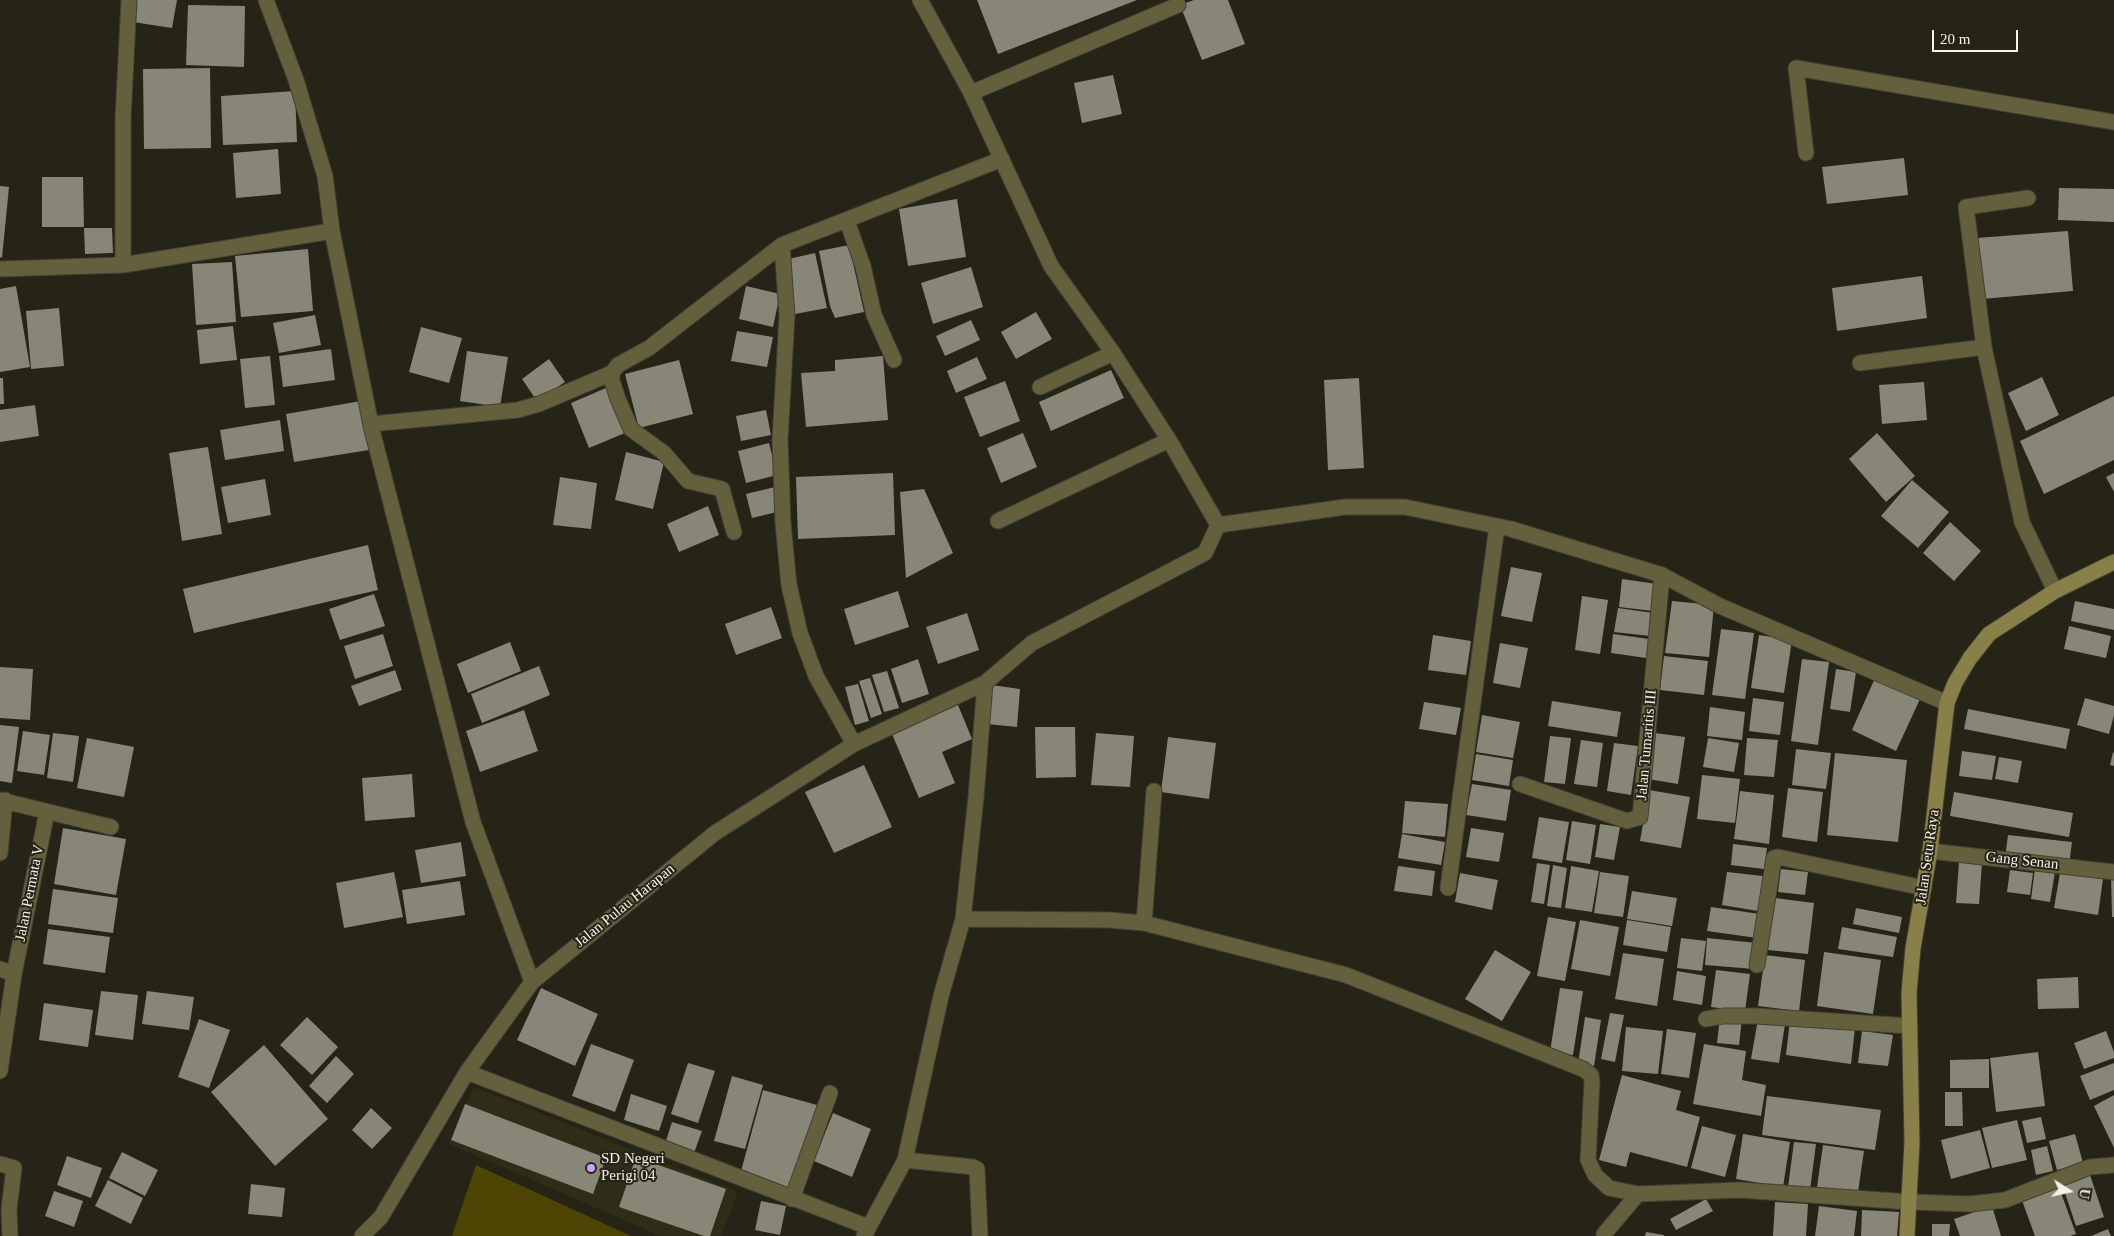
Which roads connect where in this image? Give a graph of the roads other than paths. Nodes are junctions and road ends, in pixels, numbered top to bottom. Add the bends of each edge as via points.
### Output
1 (129, 0) edge
2 (266, 0) edge
3 (920, 0) edge
4 (1178, 5) dead end
5 (972, 93) junction
6 (2114, 122) edge
7 (1806, 153) dead end
8 (1002, 159) junction
9 (2028, 198) dead end
10 (847, 221) junction
11 (332, 231) junction
12 (782, 245) junction
13 (123, 265) junction
14 (0, 269) edge
15 (1984, 347) junction
16 (1113, 353) junction
17 (894, 360) dead end
18 (1860, 363) dead end
19 (612, 373) junction
20 (1040, 388) dead end
21 (371, 424) junction
22 (1169, 440) junction
23 (998, 522) dead end
24 (1218, 524) junction
25 (1497, 526) junction
26 (734, 532) dead end
27 (2114, 562) edge
28 (1662, 575) junction
29 (2055, 590) junction
30 (985, 683) junction
31 (1947, 703) junction
32 (854, 744) junction
33 (1520, 784) dead end
34 (1154, 791) dead end
35 (2, 800) edge
36 (46, 812) junction
37 (111, 827) dead end
38 (1930, 851) junction
39 (0, 853) edge
40 (2114, 872) edge
41 (1448, 888) dead end
42 (1924, 888) junction
43 (963, 919) junction
44 (1144, 923) junction
45 (1756, 965) dead end
46 (0, 969) edge
47 (14, 974) junction
48 (532, 982) junction
49 (1706, 1019) dead end
50 (1910, 1026) junction
51 (0, 1071) edge
52 (467, 1072) junction
53 (830, 1093) dead end
54 (905, 1160) junction
55 (2114, 1165) edge
56 (7, 1166) edge
57 (1638, 1194) junction
58 (792, 1199) junction
59 (1910, 1202) junction
60 (866, 1232) edge
61 (1604, 1234) dead end
62 (10, 1236) edge
63 (362, 1236) edge
64 (980, 1236) edge
65 (1906, 1236) edge

1 - 13 street via 123,120
2 - 11 street via 296,80 325,176
3 - 5 street
4 - 5 street
5 - 8 street
6 - 7 street via 1796,68
8 - 10 street
8 - 16 street via 1051,266
9 - 15 street via 1966,206
10 - 12 street
10 - 17 street via 864,266 874,315
11 - 13 street
11 - 21 street
12 - 19 street via 649,348 618,365
12 - 32 street via 788,316 780,440 789,586 800,633 816,676
13 - 14 street
15 - 18 street
15 - 29 street via 2022,522
16 - 20 street
16 - 22 street
19 - 21 street via 518,410
19 - 26 street via 618,399 631,429 664,453 688,481 722,489
21 - 48 street via 474,822
22 - 23 street
22 - 24 street
24 - 25 street via 1345,507 1404,507
24 - 30 street, Jalan Pulau Harapan via 1205,552 1032,643
25 - 28 street
25 - 41 street
27 - 29 street, Jalan Setu Raya
28 - 31 street via 1720,606
28 - 33 street, Jalan Tumaritis III via 1640,817 1626,822
29 - 31 street, Jalan Setu Raya via 1989,634 1970,658
30 - 32 street, Jalan Pulau Harapan
30 - 43 street
31 - 38 street, Jalan Setu Raya
32 - 48 street, Jalan Pulau Harapan via 715,833
34 - 44 street
35 - 36 street
35 - 39 street
36 - 37 street
36 - 47 street, Jalan Permata V
38 - 40 street, Gang Senan
38 - 42 street, Jalan Setu Raya
42 - 45 street via 1774,858
42 - 50 street, Jalan Setu Raya via 1913,948
43 - 44 street
43 - 54 street via 941,996
44 - 57 street via 1346,975 1583,1069 1591,1075 1592,1081 1588,1160 1595,1175 1609,1188
46 - 47 street
47 - 51 street, Jalan Permata V
48 - 52 street, Jalan Pulau Harapan
49 - 50 street via 1756,1016
50 - 59 street, Jalan Setu Raya
52 - 58 street
52 - 63 street, Jalan Pulau Harapan via 381,1217
53 - 58 street
54 - 60 street
54 - 64 street via 977,1169
55 - 59 street via 2090,1167 2005,1200 1970,1204
56 - 62 street
57 - 59 street via 1740,1190
57 - 61 street
58 - 60 street
59 - 65 street, Jalan Setu Raya

